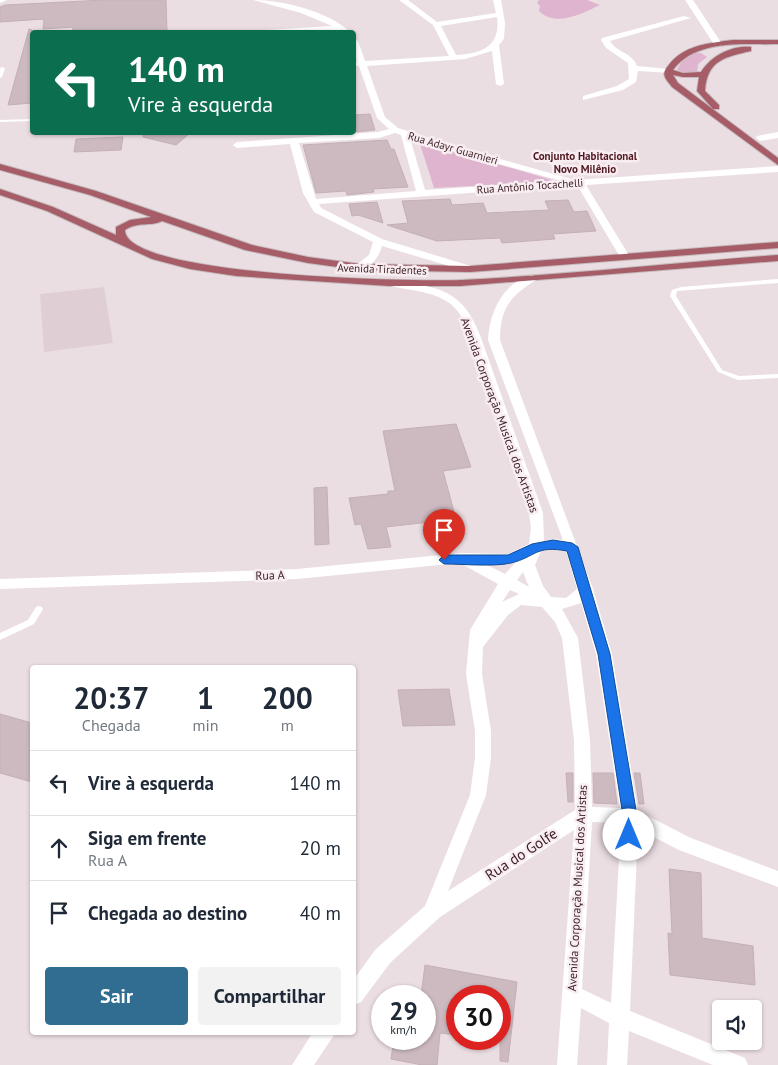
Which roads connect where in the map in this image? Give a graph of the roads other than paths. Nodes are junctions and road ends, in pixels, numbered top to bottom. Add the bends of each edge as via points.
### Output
1 (257, 0) edge
2 (403, 0) edge
3 (498, 0) edge
4 (689, 0) edge
5 (501, 14) junction
6 (687, 18) dead end
7 (436, 24) junction
8 (343, 30) edge
9 (778, 42) edge
10 (718, 44) junction
11 (495, 45) junction
12 (356, 46) edge
13 (778, 46) edge
14 (689, 50) junction
15 (454, 58) junction
16 (714, 60) junction
17 (363, 63) junction
18 (356, 64) edge
19 (3, 68) dead end
20 (635, 68) junction
21 (668, 71) junction
22 (702, 74) junction
23 (0, 77) edge
24 (500, 84) dead end
25 (586, 98) dead end
26 (30, 120) edge
27 (0, 121) edge
28 (395, 130) junction
29 (404, 134) junction
30 (778, 135) edge
31 (760, 138) junction
32 (294, 142) junction
33 (237, 145) dead end
34 (778, 151) edge
35 (778, 162) edge
36 (0, 167) edge
37 (778, 169) edge
38 (580, 183) junction
39 (0, 192) edge
40 (420, 193) junction
41 (312, 202) junction
42 (169, 221) junction
43 (378, 241) junction
44 (126, 243) junction
45 (778, 245) edge
46 (625, 257) junction
47 (778, 258) edge
48 (360, 267) junction
49 (470, 269) junction
50 (532, 278) junction
51 (778, 281) edge
52 (388, 283) junction
53 (494, 334) junction
54 (474, 335) junction
55 (778, 376) edge
56 (536, 546) junction
57 (572, 547) junction
58 (462, 558) junction
59 (506, 582) junction
60 (0, 584) edge
61 (586, 589) junction
62 (551, 604) junction
63 (39, 609) dead end
64 (0, 637) edge
65 (476, 645) junction
66 (584, 814) junction
67 (630, 816) junction
68 (778, 879) edge
69 (433, 910) junction
70 (356, 992) edge
71 (572, 994) junction
72 (619, 1017) junction
73 (324, 1035) edge
74 (302, 1065) edge
75 (567, 1065) edge
76 (617, 1065) edge
77 (738, 1065) edge

1 - 8 street via 299,9
2 - 7 street
3 - 5 street
4 - 10 street
5 - 7 street
5 - 11 street via 504,31
6 - 20 street via 605,40 607,45 631,60
7 - 15 street
9 - 10 main road
10 - 14 main road
11 - 15 street via 480,54
11 - 24 street
12 - 17 street, Rua Adayr Guarnieri
13 - 16 main road via 742,50
14 - 16 main road via 710,54
14 - 21 main road via 678,57
15 - 17 street
16 - 22 main road
17 - 18 street
17 - 28 street, Rua Adayr Guarnieri via 381,118
19 - 23 lane
20 - 21 street
20 - 25 street via 633,80 620,88
21 - 22 main road via 684,75
21 - 35 main road via 675,85
22 - 31 main road via 701,91 705,96 724,114
26 - 27 lane
28 - 29 street, Rua Adayr Guarnieri
28 - 32 street via 379,135
29 - 38 street, Rua Adayr Guarnieri
29 - 40 street
30 - 31 street
31 - 34 main road
32 - 33 street
32 - 41 street
36 - 42 main road, Avenida Tiradentes via 94,193
37 - 38 street, Rua Antônio Tocachelli
38 - 40 street, Rua Antônio Tocachelli
38 - 46 street
39 - 44 main road, Avenida Tiradentes via 50,209
40 - 41 street, Rua Antônio Tocachelli
41 - 43 street via 317,210
42 - 44 main road via 142,220 126,224 120,229
42 - 48 main road, Avenida Tiradentes via 249,248
43 - 48 street via 373,258
43 - 49 street
44 - 52 main road, Avenida Tiradentes via 156,257 190,266 236,273
45 - 46 main road, Avenida Tiradentes
46 - 49 main road, Avenida Tiradentes
47 - 50 main road, Avenida Tiradentes
48 - 49 main road, Avenida Tiradentes
50 - 52 main road, Avenida Tiradentes
50 - 53 street, Avenida Corporação Musical dos Artistas via 503,300 494,319
51 - 55 lane via 681,289 675,290 673,296 720,371 738,378
52 - 54 street, Avenida Corporação Musical dos Artistas via 444,296 461,308
53 - 54 street
53 - 57 street, Avenida Corporação Musical dos Artistas
54 - 56 street, Avenida Corporação Musical dos Artistas via 536,513 539,530
56 - 57 street
56 - 58 street, Rua A via 510,559
56 - 59 street
56 - 62 street, Avenida Corporação Musical dos Artistas via 528,566 539,592
57 - 61 street, Avenida Corporação Musical dos Artistas
58 - 59 street
58 - 60 street, Rua A via 297,574
59 - 62 street
59 - 65 street via 477,630
61 - 62 street via 573,602
61 - 67 street, Avenida Corporação Musical dos Artistas via 604,654
62 - 65 street via 527,598 511,602
62 - 66 street, Avenida Corporação Musical dos Artistas via 570,638 582,740
63 - 64 lane via 31,622
65 - 69 street via 474,674 483,731 478,795
66 - 67 street
66 - 69 street, Rua do Golfe
66 - 71 street, Avenida Corporação Musical dos Artistas
67 - 68 street via 685,844
67 - 72 street, Avenida Corporação Musical dos Artistas
69 - 70 street, Rua do Golfe via 383,956
71 - 72 street
71 - 75 street, Avenida Corporação Musical dos Artistas
72 - 76 street, Avenida Corporação Musical dos Artistas
72 - 77 street
73 - 74 street

